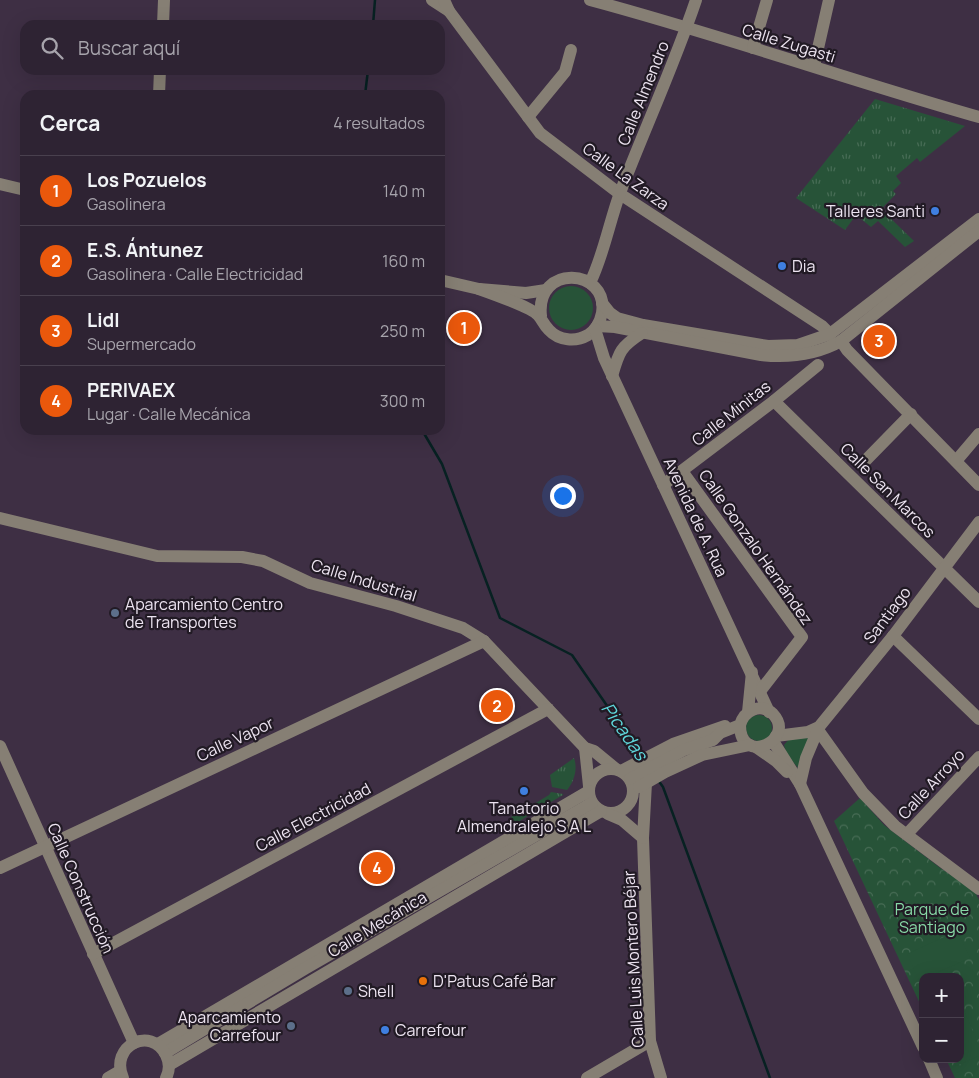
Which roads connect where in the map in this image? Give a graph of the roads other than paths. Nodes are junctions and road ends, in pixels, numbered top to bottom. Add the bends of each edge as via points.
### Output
1 (164, 0) edge
2 (432, 0) edge
3 (590, 0) edge
4 (696, 0) edge
5 (766, 0) edge
6 (829, 0) edge
7 (447, 6) edge
8 (163, 20) edge
9 (687, 28) junction
10 (753, 48) junction
11 (571, 50) dead end
12 (814, 66) junction
13 (160, 75) edge
14 (158, 90) edge
15 (528, 117) junction
16 (979, 117) edge
17 (0, 184) edge
18 (20, 189) edge
19 (620, 194) junction
20 (979, 219) edge
21 (979, 231) edge
22 (445, 281) edge
23 (590, 283) junction
24 (479, 289) junction
25 (546, 290) junction
26 (602, 303) junction
27 (541, 316) junction
28 (596, 328) junction
29 (642, 333) junction
30 (836, 338) junction
31 (576, 340) junction
32 (604, 358) junction
33 (818, 365) dead end
34 (612, 376) junction
35 (774, 401) junction
36 (911, 414) junction
37 (979, 434) edge
38 (866, 460) dead end
39 (956, 461) junction
40 (682, 471) junction
41 (663, 485) junction
42 (979, 485) edge
43 (0, 518) edge
44 (979, 522) edge
45 (944, 568) junction
46 (979, 602) edge
47 (892, 636) junction
48 (484, 641) junction
49 (752, 672) junction
50 (761, 690) junction
51 (548, 709) junction
52 (773, 715) junction
53 (743, 719) junction
54 (979, 719) edge
55 (819, 728) junction
56 (775, 739) junction
57 (713, 740) junction
58 (750, 744) junction
59 (0, 746) edge
60 (586, 748) junction
61 (979, 757) edge
62 (649, 771) junction
63 (627, 781) junction
64 (800, 784) junction
65 (595, 801) junction
66 (907, 834) junction
67 (643, 838) junction
68 (44, 847) junction
69 (0, 868) edge
70 (976, 882) edge
71 (93, 954) junction
72 (919, 1038) edge
73 (650, 1040) junction
74 (134, 1043) junction
75 (930, 1063) edge
76 (165, 1066) edge
77 (121, 1075) edge
78 (108, 1078) edge
79 (587, 1078) edge
80 (661, 1078) edge
81 (937, 1078) edge

1 - 8 street
2 - 7 street
3 - 9 street, Calle Zugasti
4 - 9 street, Calle Almendro
5 - 10 street
6 - 12 street
7 - 15 street, Calle La Zarza
9 - 10 street, Calle Zugasti
9 - 19 street, Calle Almendro
10 - 12 street, Calle Zugasti
11 - 15 street via 565,72
12 - 16 street, Calle Zugasti
13 - 14 street
15 - 19 street, Calle La Zarza via 540,133
17 - 18 street
19 - 23 street, Calle Almendro
19 - 30 street, Calle La Zarza
20 - 30 street
21 - 30 street
22 - 24 street
23 - 25 street via 567,277
23 - 26 street
24 - 25 street via 526,294
24 - 27 street
25 - 27 street via 540,307
26 - 28 street
26 - 30 street via 617,318 643,325 768,346 798,345
27 - 31 street via 550,332 567,340
28 - 29 street via 616,327
28 - 31 street
28 - 32 street, Avenida de A. Rua
29 - 30 street via 784,357 831,347
29 - 34 street via 624,345
30 - 36 street, Calle La Zarza
31 - 32 street, Avenida de A. Rua via 591,346
32 - 34 street, Avenida de A. Rua
33 - 35 street, Calle Minitas
34 - 41 street, Avenida de A. Rua
35 - 40 street, Calle Minitas
35 - 45 street, Calle San Marcos
36 - 38 street
36 - 39 street, Calle La Zarza
37 - 39 street
39 - 42 street, Calle La Zarza
40 - 41 street, Calle Minitas
40 - 50 street, Calle Gonzalo Hernández via 802,636
41 - 49 street, Avenida de A. Rua
43 - 48 street, Calle Industrial via 157,556 242,557 263,561 310,583 463,628
44 - 45 street, Santiago
45 - 46 street, Calle San Marcos
45 - 47 street, Santiago
47 - 54 street
47 - 55 street, Santiago
48 - 51 street, Calle Industrial
48 - 68 street, Calle Vapor
49 - 50 street, Avenida de A. Rua
49 - 53 street
50 - 52 street, Avenida de A. Rua
51 - 60 street, Calle Industrial
51 - 71 street, Calle Electricidad
52 - 53 street via 759,708
52 - 55 street via 796,726
52 - 56 street via 778,730
53 - 57 street
53 - 58 street via 740,731
53 - 62 street via 682,740
55 - 56 street
55 - 64 street, Santiago via 806,758
55 - 66 street via 863,792
56 - 58 street via 768,745
56 - 64 street
57 - 58 street via 722,744
57 - 62 street via 684,750
58 - 62 street
58 - 64 street via 776,761
59 - 68 street, Calle Construcción
60 - 63 street, Calle Industrial via 594,751
60 - 65 street
61 - 66 street, Calle Arroyo
62 - 63 street
62 - 67 street, Calle Luis Montero Béjar
63 - 65 street via 626,808 622,811 617,813
63 - 65 street via 602,770 592,780
63 - 67 street, Calle Luis Montero Béjar
64 - 72 street
65 - 67 street
65 - 76 street, Calle Mecánica
65 - 76 street, Calle Mecánica
66 - 70 street
67 - 73 street, Calle Luis Montero Béjar
68 - 69 street, Calle Vapor
68 - 71 street, Calle Construcción
71 - 74 street, Calle Construcción
73 - 79 street
73 - 80 street, Calle Luis Montero Béjar
74 - 76 street via 144,1041
74 - 77 street via 122,1054
75 - 81 street
77 - 78 street

